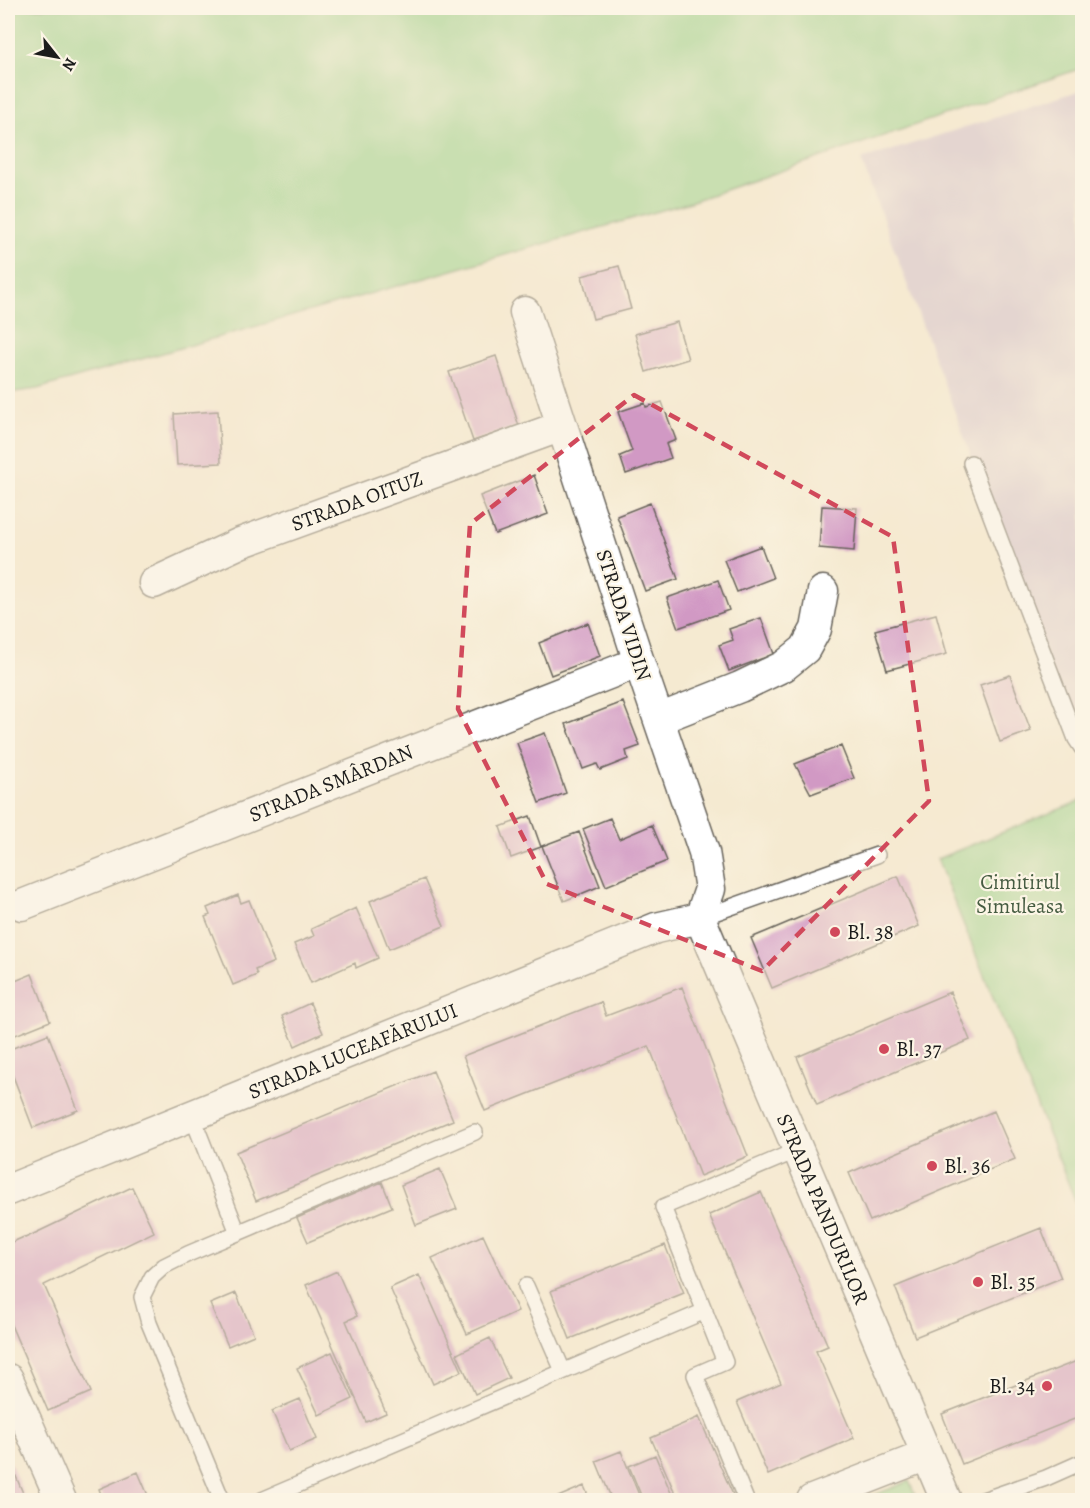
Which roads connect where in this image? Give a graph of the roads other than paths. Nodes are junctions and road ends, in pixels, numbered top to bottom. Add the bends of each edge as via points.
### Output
1 (525, 312) dead end
2 (562, 426) junction
3 (971, 463) dead end
4 (154, 583) dead end
5 (823, 591) dead end
6 (639, 662) junction
7 (659, 719) junction
8 (1083, 748) edge
9 (877, 855) dead end
10 (22, 905) dead end
11 (700, 918) junction
12 (192, 1116) junction
13 (475, 1132) dead end
14 (798, 1150) junction
15 (8, 1190) edge
16 (238, 1233) junction
17 (526, 1286) dead end
18 (705, 1311) junction
19 (563, 1371) junction
20 (8, 1379) edge
21 (927, 1455) junction
22 (1083, 1462) edge
23 (61, 1500) edge
24 (222, 1500) edge
25 (262, 1500) edge
26 (746, 1500) edge
27 (812, 1500) edge
28 (946, 1500) edge
29 (983, 1500) edge

1 - 2 street, STRADA VIDIN
2 - 4 street, STRADA OITUZ via 240,543
2 - 6 street, STRADA VIDIN
3 - 8 lane
5 - 7 street via 816,629 805,649 783,666 740,687
6 - 7 street, STRADA VIDIN
6 - 10 street, STRADA SMÂRDAN
7 - 11 street, STRADA VIDIN via 709,872 710,889
9 - 11 lane
11 - 12 street, STRADA LUCEAFĂRULUI via 656,928
11 - 14 street, STRADA PANDURILOR
12 - 15 street, STRADA LUCEAFĂRULUI
12 - 16 lane
13 - 16 lane
14 - 18 lane via 663,1207
14 - 21 street, STRADA PANDURILOR
16 - 24 lane via 164,1266 152,1277 142,1297 149,1323
17 - 19 lane
18 - 19 lane
18 - 26 lane via 725,1362 695,1375
19 - 25 lane
20 - 23 street
21 - 27 street
21 - 28 street, STRADA PANDURILOR
22 - 29 lane

